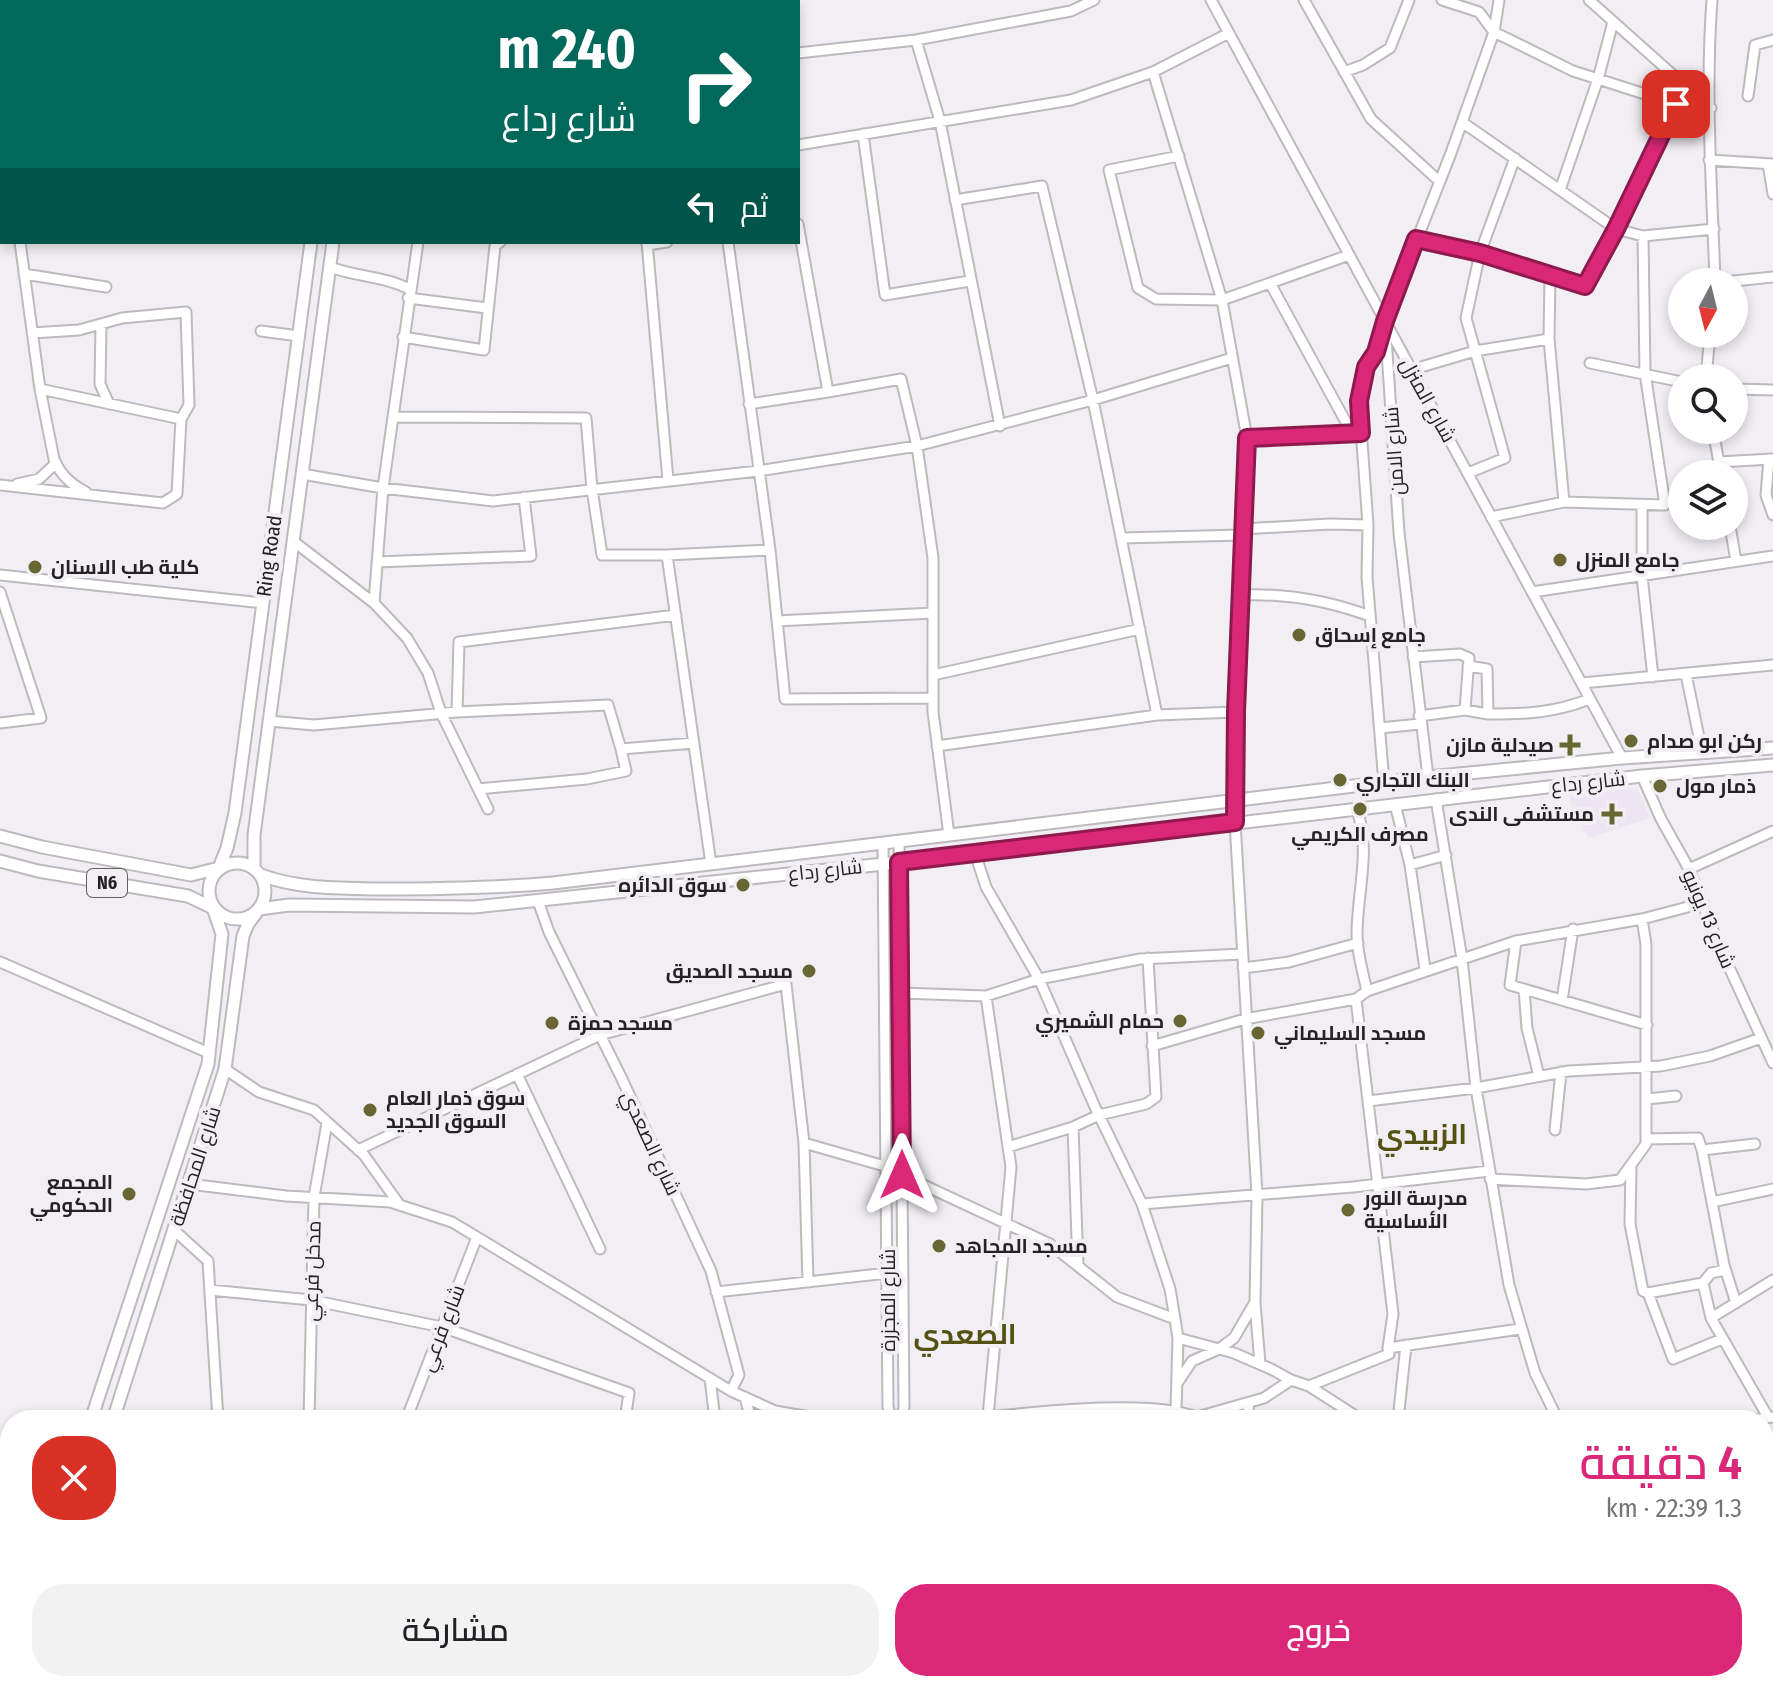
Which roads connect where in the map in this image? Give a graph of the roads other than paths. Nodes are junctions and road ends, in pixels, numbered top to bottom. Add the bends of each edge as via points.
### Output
1 (1094, 0) edge
2 (1211, 0) edge
3 (1304, 0) edge
4 (1409, 0) edge
5 (1442, 0) edge
6 (1499, 0) edge
7 (1590, 0) edge
8 (1712, 0) edge
9 (1613, 22) junction
10 (1494, 32) junction
11 (1229, 33) junction
12 (916, 40) junction
13 (1773, 40) edge
14 (800, 53) edge
15 (1153, 72) junction
16 (1344, 72) junction
17 (1598, 79) junction
18 (1748, 96) dead end
19 (1676, 104) junction
20 (1711, 108) junction
21 (940, 121) junction
22 (1462, 122) junction
23 (863, 134) junction
24 (800, 145) edge
25 (1179, 156) junction
26 (1515, 158) junction
27 (1709, 160) junction
28 (1771, 164) edge
29 (1439, 181) junction
30 (1560, 190) junction
31 (1773, 194) edge
32 (955, 200) junction
33 (1616, 229) junction
34 (1714, 229) junction
35 (800, 235) edge
36 (1643, 236) junction
37 (1416, 239) junction
38 (20, 244) edge
39 (311, 244) edge
40 (333, 244) edge
41 (418, 244) edge
42 (498, 244) edge
43 (647, 244) edge
44 (728, 244) edge
45 (1480, 253) junction
46 (1349, 255) junction
47 (330, 267) junction
48 (1715, 268) edge
49 (24, 274) junction
50 (1550, 275) junction
51 (1773, 277) edge
52 (1748, 280) edge
53 (970, 281) junction
54 (1270, 283) junction
55 (106, 287) dead end
56 (409, 294) junction
57 (1222, 300) junction
58 (487, 308) junction
59 (1385, 323) junction
60 (101, 324) junction
61 (261, 331) dead end
62 (299, 332) junction
63 (32, 333) junction
64 (321, 333) junction
65 (403, 337) junction
66 (1549, 339) junction
67 (1475, 351) junction
68 (1232, 358) junction
69 (1590, 363) dead end
70 (1411, 370) junction
71 (1645, 373) junction
72 (1668, 379) edge
73 (40, 389) junction
74 (1748, 389) edge
75 (1773, 390) edge
76 (828, 392) junction
77 (1093, 400) junction
78 (109, 404) junction
79 (749, 404) junction
80 (393, 417) junction
81 (181, 419) junction
82 (1000, 426) junction
83 (1361, 433) junction
84 (1247, 438) junction
85 (917, 446) junction
86 (53, 454) junction
87 (1771, 459) edge
88 (1748, 460) edge
89 (758, 471) junction
90 (1468, 473) junction
91 (302, 474) junction
92 (668, 480) junction
93 (5, 486) edge
94 (383, 488) junction
95 (592, 489) junction
96 (93, 495) junction
97 (524, 497) junction
98 (1564, 502) junction
99 (1642, 505) junction
100 (1773, 515) edge
101 (1491, 517) junction
102 (1368, 525) junction
103 (1242, 532) junction
104 (1122, 538) junction
105 (1732, 540) edge
106 (293, 541) junction
107 (770, 550) junction
108 (667, 555) junction
109 (1773, 556) edge
110 (1736, 561) junction
111 (377, 562) junction
112 (0, 575) edge
113 (1642, 576) junction
114 (0, 592) edge
115 (1532, 592) junction
116 (1240, 595) junction
117 (263, 603) junction
118 (374, 603) junction
119 (933, 613) junction
120 (676, 615) junction
121 (1370, 616) junction
122 (777, 621) junction
123 (1140, 629) junction
124 (1413, 657) junction
125 (1773, 665) edge
126 (1468, 666) junction
127 (1686, 674) junction
128 (933, 675) junction
129 (1653, 677) junction
130 (1582, 683) junction
131 (933, 698) junction
132 (1590, 699) junction
133 (1465, 710) junction
134 (457, 712) junction
135 (1236, 712) junction
136 (441, 713) junction
137 (1488, 714) junction
138 (1157, 715) junction
139 (1420, 720) junction
140 (269, 721) junction
141 (0, 723) edge
142 (1380, 728) junction
143 (694, 743) junction
144 (937, 746) junction
145 (1773, 748) edge
146 (621, 749) junction
147 (1702, 752) junction
148 (1622, 758) junction
149 (1773, 765) edge
150 (1642, 776) junction
151 (1428, 777) junction
152 (1384, 783) junction
153 (478, 789) junction
154 (1436, 799) junction
155 (1235, 801) junction
156 (1395, 804) junction
157 (1356, 808) junction
158 (488, 809) dead end
159 (1235, 822) junction
160 (1773, 831) edge
161 (949, 835) junction
162 (0, 836) edge
163 (899, 841) junction
164 (883, 843) junction
165 (975, 853) junction
166 (1446, 855) junction
167 (98, 857) junction
168 (0, 861) edge
169 (899, 862) junction
170 (711, 864) junction
171 (884, 864) junction
172 (1410, 865) junction
173 (219, 868) junction
174 (1689, 869) junction
175 (258, 872) junction
176 (97, 881) junction
177 (538, 901) junction
178 (1703, 903) junction
179 (213, 908) junction
180 (259, 909) junction
181 (1642, 919) junction
182 (1573, 929) junction
183 (1516, 941) junction
184 (1358, 943) junction
185 (1242, 954) junction
186 (1148, 958) junction
187 (1462, 959) junction
188 (0, 962) edge
189 (1243, 968) junction
190 (1425, 969) junction
191 (1039, 979) junction
192 (1524, 989) junction
193 (1367, 991) junction
194 (901, 993) junction
195 (986, 996) junction
196 (1356, 999) junction
197 (1562, 1000) junction
198 (1245, 1019) junction
199 (1647, 1025) junction
200 (600, 1035) junction
201 (1761, 1038) junction
202 (1152, 1046) junction
203 (209, 1053) junction
204 (1772, 1055) edge
205 (1648, 1067) junction
206 (225, 1069) junction
207 (1561, 1072) junction
208 (517, 1074) junction
209 (1539, 1076) junction
210 (1476, 1088) junction
211 (1676, 1096) dead end
212 (1647, 1099) junction
213 (1368, 1101) junction
214 (1099, 1115) junction
215 (327, 1123) junction
216 (1073, 1127) junction
217 (189, 1128) junction
218 (1555, 1130) dead end
219 (205, 1133) junction
220 (1647, 1139) junction
221 (804, 1143) junction
222 (1755, 1144) dead end
223 (1008, 1147) junction
224 (358, 1150) junction
225 (1702, 1150) junction
226 (1631, 1165) junction
227 (888, 1169) junction
228 (902, 1175) junction
229 (1489, 1175) junction
230 (189, 1184) junction
231 (1376, 1185) junction
232 (1773, 1189) edge
233 (1257, 1195) junction
234 (314, 1197) junction
235 (1712, 1202) junction
236 (399, 1204) junction
237 (1142, 1204) junction
238 (1005, 1223) junction
239 (174, 1230) junction
240 (477, 1237) junction
241 (600, 1249) dead end
242 (1078, 1266) junction
243 (1725, 1270) junction
244 (888, 1273) junction
245 (1773, 1280) edge
246 (808, 1282) junction
247 (1703, 1283) junction
248 (210, 1290) junction
249 (716, 1292) junction
250 (1648, 1293) junction
251 (311, 1300) junction
252 (1255, 1302) junction
253 (1736, 1303) junction
254 (1711, 1318) junction
255 (1175, 1319) junction
256 (442, 1327) junction
257 (1520, 1329) junction
258 (1178, 1338) junction
259 (1722, 1339) junction
260 (1406, 1345) junction
261 (1388, 1348) junction
262 (1219, 1349) junction
263 (1260, 1364) junction
264 (710, 1378) junction
265 (1291, 1380) junction
266 (1178, 1382) junction
267 (1309, 1386) junction
268 (731, 1391) junction
269 (745, 1397) junction
270 (1249, 1403) junction
271 (94, 1410) edge
272 (116, 1410) edge
273 (217, 1410) edge
274 (309, 1410) edge
275 (412, 1410) edge
276 (626, 1410) edge
277 (714, 1410) edge
278 (748, 1410) edge
279 (773, 1410) edge
280 (889, 1410) edge
281 (904, 1410) edge
282 (989, 1410) edge
283 (1077, 1410) edge
284 (1176, 1410) joint
285 (1226, 1410) edge
286 (1248, 1410) edge
287 (1346, 1410) edge
288 (1399, 1410) edge
289 (1553, 1410) edge
290 (1767, 1410) edge

1 - 12 street via 1071,11
2 - 11 street, شارع المنزل
3 - 16 street
4 - 16 street via 1390,48
5 - 10 street via 1479,12
6 - 10 street, شارع الامن
7 - 9 street
8 - 20 street
9 - 17 street
9 - 20 street
10 - 17 street
10 - 22 street, شارع الامن
11 - 15 street
11 - 46 street, شارع المنزل
12 - 14 street
12 - 21 street
13 - 18 street via 1755,45
15 - 21 street via 1071,100
15 - 25 street
16 - 29 street via 1371,119
17 - 19 street
17 - 30 street
19 - 20 street
19 - 33 street
20 - 27 street
21 - 23 street
21 - 32 street
22 - 26 street
22 - 29 street, شارع الامن
23 - 24 street
23 - 53 street via 885,295
25 - 57 street
25 - 57 street via 1109,170 1138,288 1156,299
26 - 30 street
26 - 45 street
27 - 28 street
27 - 34 street
28 - 31 street
29 - 37 street, شارع الامن
30 - 33 street
32 - 53 street
32 - 77 street via 1042,186
33 - 36 street
33 - 50 street via 1585,286
34 - 36 street
34 - 48 street
35 - 76 street
36 - 71 street
37 - 45 street
37 - 59 street, شارع الامن
38 - 49 street
39 - 62 main road, Ring Road
40 - 47 main road, Ring Road
41 - 56 street
42 - 58 street
43 - 92 street
44 - 79 street
45 - 50 street
45 - 67 street via 1466,318
46 - 54 street
46 - 59 street, شارع المنزل
47 - 56 street via 397,283
47 - 64 main road, Ring Road
49 - 55 street
49 - 63 street
50 - 66 street
51 - 52 street
53 - 82 street
54 - 57 street
54 - 83 street via 1347,424
56 - 58 street
56 - 65 street
57 - 68 street
58 - 65 street via 484,350
59 - 70 street, شارع المنزل
59 - 83 street via 1366,367 1359,401
59 - 124 street, شارع الامن
60 - 63 street
60 - 78 street via 100,384
60 - 81 street via 186,312 189,405
61 - 62 street
62 - 64 main road
62 - 117 main road, Ring Road
63 - 73 street
64 - 91 main road, Ring Road
65 - 80 street
66 - 67 street
66 - 98 street
67 - 70 street
67 - 90 street via 1505,458
68 - 77 street
68 - 84 street
69 - 71 street
70 - 90 street, شارع المنزل
71 - 72 street
71 - 99 street via 1665,505
73 - 78 street
73 - 86 street
74 - 75 street
76 - 79 street
76 - 85 street via 901,379
77 - 82 street
77 - 104 street
78 - 81 street
79 - 89 street
80 - 94 street
80 - 95 street via 586,418
81 - 96 street via 177,494 163,503
82 - 85 street
83 - 84 street
83 - 102 street
84 - 103 street
85 - 89 street
85 - 119 street via 933,558
86 - 93 street via 55,464 39,479
86 - 96 street via 72,485
87 - 88 street
87 - 100 street via 1766,495
89 - 92 street
89 - 107 street
90 - 101 street, شارع المنزل
91 - 94 street
91 - 106 main road, Ring Road
92 - 95 street
93 - 96 street
94 - 97 street via 493,501
94 - 111 street
95 - 97 street
95 - 108 street via 602,555
97 - 111 street via 531,556
98 - 99 street
98 - 101 street
99 - 113 street
101 - 115 street, شارع المنزل
102 - 103 street
102 - 121 street
103 - 104 street
103 - 116 street
104 - 123 street
105 - 110 street
106 - 118 street
106 - 140 main road, Ring Road
107 - 108 street
107 - 122 street
108 - 120 street
109 - 110 street
110 - 113 street
111 - 118 street
112 - 117 street
113 - 115 street
113 - 129 street
114 - 141 street via 41,718
115 - 130 street, شارع المنزل
116 - 121 street via 1295,598
116 - 135 street
117 - 173 main road, Ring Road via 235,813
118 - 136 street via 407,638 428,673
119 - 122 street
119 - 128 street
120 - 134 street via 459,642
120 - 143 street
121 - 142 street
122 - 131 street via 785,699
123 - 128 street
123 - 138 street
124 - 126 street via 1460,654 1469,658
124 - 139 street, شارع الامن
125 - 127 street
126 - 133 street
126 - 137 street via 1487,669
127 - 129 street
127 - 147 street
128 - 131 street
129 - 130 street
130 - 132 street, شارع المنزل
131 - 144 street
132 - 137 street via 1560,710
132 - 148 street, شارع المنزل
133 - 137 street
133 - 139 street
134 - 136 street
134 - 146 street via 608,705
135 - 138 street
135 - 155 street
136 - 140 street via 314,725
136 - 153 street
138 - 144 street
139 - 142 street
139 - 151 street, شارع الامن
140 - 175 main road, Ring Road via 253,844
142 - 152 street
143 - 146 street
143 - 170 street
144 - 161 street
145 - 147 main road, شارع رداع
146 - 153 street via 626,771
147 - 148 main road, شارع رداع
148 - 151 main road, شارع رداع
149 - 150 main road, شارع رداع
150 - 154 main road, شارع رداع
150 - 174 street, شارع 13 يونيو
151 - 152 main road, شارع رداع
152 - 155 main road, شارع رداع
153 - 158 street
154 - 156 main road, شارع رداع
154 - 166 street
155 - 159 street
155 - 161 main road, شارع رداع
156 - 157 main road, شارع رداع
156 - 172 street
157 - 159 main road, شارع رداع
157 - 184 street via 1363,853
159 - 165 main road, شارع رداع
159 - 185 street
160 - 174 street
161 - 163 main road, شارع رداع
162 - 167 main road, N6
163 - 164 main road, شارع رداع
163 - 169 street, شارع المجزرة
164 - 170 main road, شارع رداع
164 - 171 street, شارع المجزرة
165 - 169 main road, شارع رداع
165 - 191 street via 986,887
166 - 172 street
166 - 187 street
167 - 173 main road, N6 via 191,875
167 - 176 main road
168 - 176 main road, N6
169 - 171 main road, شارع رداع
169 - 194 street, شارع المجزرة
170 - 175 main road, شارع رداع via 470,890 337,888 281,883
171 - 177 main road, شارع رداع
171 - 227 street, شارع المجزرة
172 - 190 street
173 - 175 main road via 237,862
173 - 179 main road via 208,891
174 - 178 street, شارع 13 يونيو
175 - 180 main road via 265,893
176 - 179 main road, N6 via 188,896
177 - 180 main road, شارع رداع via 474,907
177 - 200 street, شارع الصعدي
178 - 181 street
178 - 201 street, شارع 13 يونيو
179 - 180 main road via 236,919
179 - 203 main road, شارع المحافظة via 222,934
180 - 206 main road, شارع المحافظة via 243,936
181 - 182 street
181 - 199 street
182 - 183 street
182 - 197 street
183 - 187 street
183 - 192 street via 1510,985
184 - 189 street
184 - 193 street
185 - 186 street
185 - 189 street
186 - 191 street
186 - 202 street
187 - 190 street
187 - 210 street
188 - 203 street
189 - 198 street
190 - 193 street
191 - 195 street
191 - 214 street
192 - 197 street
192 - 209 street
193 - 196 street
194 - 195 street
194 - 228 street, شارع المجزرة
195 - 223 street
196 - 198 street
196 - 213 street
197 - 199 street
198 - 202 street
198 - 233 street
199 - 205 street
200 - 208 street
200 - 221 street via 786,984
200 - 249 street, شارع الصعدي via 711,1271
201 - 204 street, شارع 13 يونيو
201 - 205 street via 1710,1056
202 - 214 street via 1156,1097
203 - 217 main road, شارع المحافظة
205 - 207 street
205 - 212 street
206 - 215 street via 259,1092 314,1110
206 - 219 main road, شارع المحافظة
207 - 209 street
207 - 218 street
208 - 224 street
208 - 241 street
209 - 210 street
210 - 213 street
210 - 229 street
211 - 212 street
212 - 220 street
213 - 231 street
214 - 216 street
214 - 237 street
215 - 224 street
215 - 234 street, مدخل فرعي
216 - 223 street
216 - 242 street
217 - 219 main road
217 - 271 main road, شارع المحافظة
219 - 230 main road, شارع المحافظة
220 - 225 street via 1698,1138
220 - 226 street
221 - 227 street
221 - 246 street
222 - 225 street
223 - 238 street
224 - 236 street
225 - 235 street
226 - 229 street via 1620,1180 1586,1184
226 - 250 street via 1630,1224 1643,1291
227 - 228 street
227 - 244 street, شارع المجزرة
228 - 238 street
228 - 281 street, شارع المجزرة
229 - 231 street
229 - 257 street
230 - 234 street
230 - 239 main road, شارع المحافظة
231 - 233 street
231 - 261 street via 1393,1314
232 - 235 street
233 - 237 street
233 - 252 street
234 - 236 street
234 - 251 street, مدخل فرعي
235 - 243 street
236 - 240 street via 452,1222
237 - 255 street
238 - 242 street via 1050,1244
238 - 282 street
239 - 248 street via 208,1261
239 - 272 main road, شارع المحافظة
240 - 256 street, شارع فرعي
240 - 264 street
242 - 255 street via 1117,1297
243 - 247 street via 1711,1273
243 - 253 street
244 - 246 street
244 - 280 street, شارع المجزرة
245 - 253 street
246 - 249 street
247 - 250 street
247 - 254 street
248 - 251 street
248 - 273 street
249 - 268 street, شارع الصعدي via 739,1375
250 - 259 street via 1673,1359
251 - 256 street
251 - 274 street, مدخل فرعي
252 - 262 street via 1234,1338
252 - 263 street
253 - 254 street
254 - 259 street
255 - 258 street
256 - 275 street, شارع فرعي
256 - 276 street via 629,1393
257 - 260 street
257 - 289 street
258 - 262 street
258 - 266 street
259 - 290 street
260 - 261 street
260 - 288 street
261 - 267 street via 1389,1354
262 - 263 street
262 - 266 street via 1192,1361
263 - 265 street
264 - 268 street
264 - 277 street
265 - 267 street
265 - 270 street
266 - 284 street
267 - 287 street
268 - 269 street
269 - 278 street
269 - 279 street
270 - 285 street
270 - 286 street
283 - 284 street

